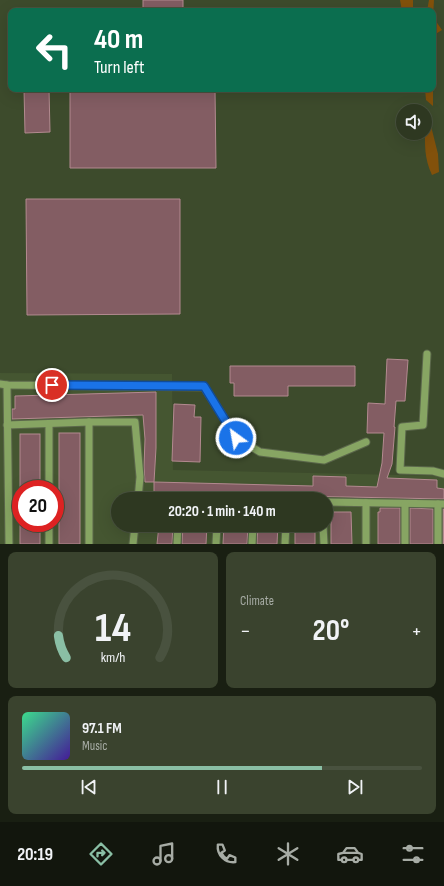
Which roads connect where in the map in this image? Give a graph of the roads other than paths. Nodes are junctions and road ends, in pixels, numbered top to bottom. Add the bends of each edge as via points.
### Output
1 (427, 354) dead end
2 (3, 384) edge
3 (88, 422) junction
4 (49, 424) junction
5 (7, 426) junction
6 (366, 442) dead end
7 (444, 474) edge
8 (49, 480) edge
9 (139, 492) edge
10 (333, 502) edge
11 (366, 503) junction
12 (405, 504) junction
13 (441, 504) edge
14 (49, 532) edge
15 (135, 532) edge
16 (178, 532) edge
17 (217, 532) edge
18 (253, 532) edge
19 (286, 532) edge
20 (324, 532) edge
21 (9, 544) edge
22 (49, 544) edge
23 (89, 544) edge
24 (134, 544) edge
25 (177, 544) edge
26 (216, 544) edge
27 (252, 544) edge
28 (286, 544) edge
29 (324, 544) edge
30 (366, 544) edge
31 (405, 544) edge
32 (438, 544) edge

1 - 7 lane via 423,425 402,427 400,470
2 - 5 lane
2 - 6 lane via 204,386 236,438 260,452 324,460
3 - 4 lane
3 - 9 lane via 135,422 140,477
3 - 23 lane
4 - 5 lane
4 - 8 lane
5 - 21 lane
10 - 11 lane
11 - 12 lane
11 - 30 lane
12 - 13 lane
12 - 31 lane
13 - 32 lane
14 - 22 lane
15 - 24 lane
16 - 25 lane
17 - 26 lane
18 - 27 lane
19 - 28 lane
20 - 29 lane

